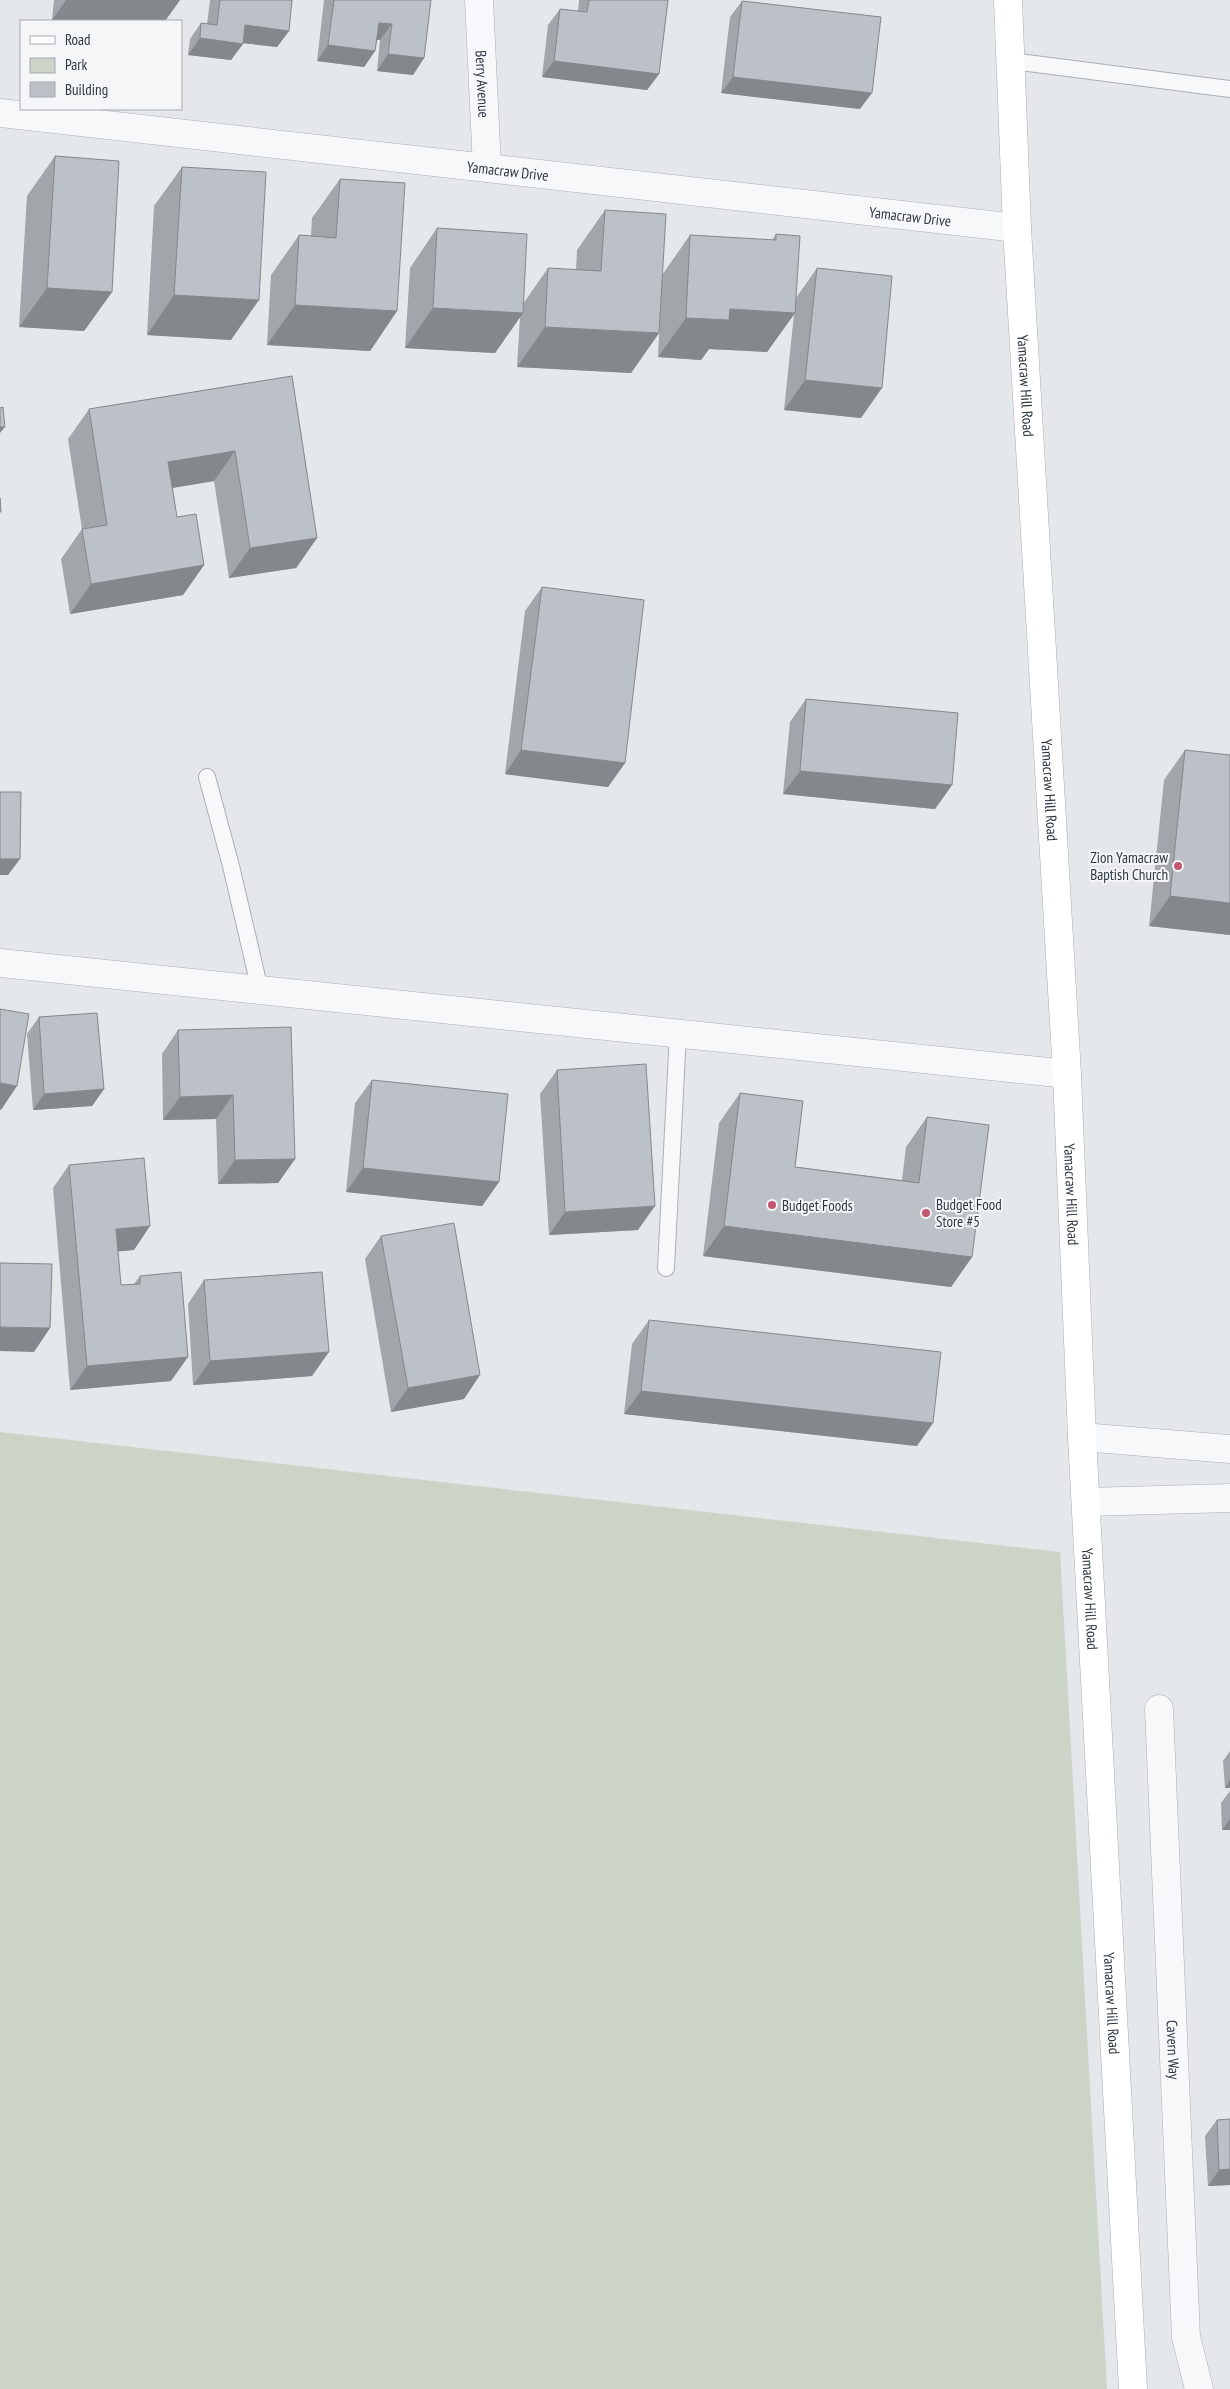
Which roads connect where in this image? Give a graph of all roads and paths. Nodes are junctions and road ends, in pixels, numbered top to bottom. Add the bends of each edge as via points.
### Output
1 (479, 0) edge
2 (1008, 0) edge
3 (1012, 61) junction
4 (1230, 89) edge
5 (0, 113) edge
6 (487, 168) junction
7 (1017, 228) junction
8 (207, 777) dead end
9 (0, 963) edge
10 (260, 990) junction
11 (678, 1034) junction
12 (1068, 1074) junction
13 (666, 1268) dead end
14 (1082, 1437) junction
15 (1230, 1449) edge
16 (1230, 1498) edge
17 (1086, 1502) junction
18 (1159, 1709) dead end
19 (1133, 2389) edge
20 (1199, 2389) edge

1 - 6 street, Berry Avenue
2 - 3 main road, Yamacraw Hill Road
3 - 4 lane
3 - 7 main road, Yamacraw Hill Road
5 - 6 street, Yamacraw Drive
6 - 7 street, Yamacraw Drive
7 - 12 main road, Yamacraw Hill Road
8 - 10 lane
9 - 10 street
10 - 11 street
11 - 12 street
11 - 13 lane
12 - 14 main road, Yamacraw Hill Road
14 - 15 street
14 - 17 main road, Yamacraw Hill Road
16 - 17 street
17 - 19 main road, Yamacraw Hill Road
18 - 20 street, Cavern Way via 1186,2337

